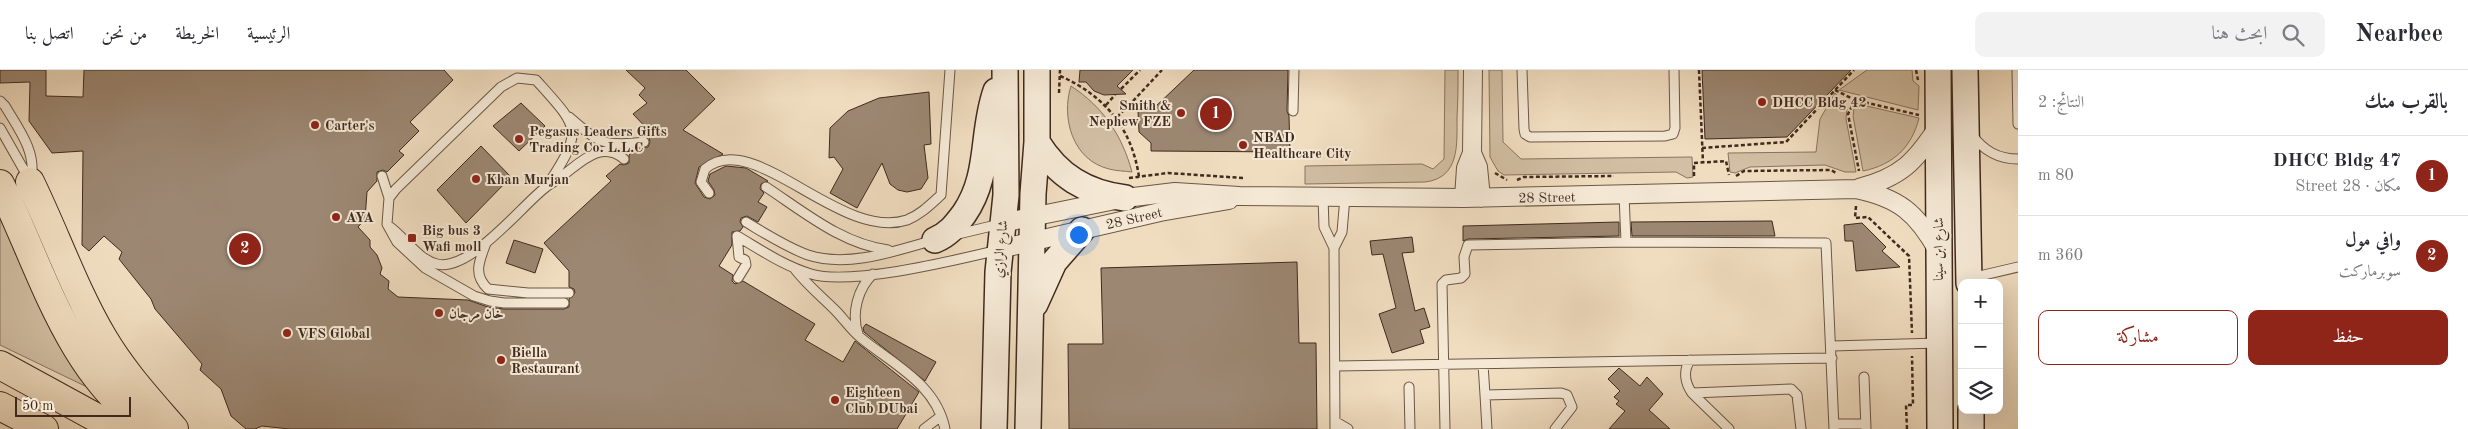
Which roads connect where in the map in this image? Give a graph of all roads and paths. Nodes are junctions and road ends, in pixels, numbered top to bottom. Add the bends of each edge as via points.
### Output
1 (530, 70) edge
2 (950, 70) edge
3 (1005, 70) edge
4 (1060, 70) edge
5 (1140, 70) edge
6 (1162, 70) edge
7 (1294, 70) edge
8 (1473, 70) edge
9 (1522, 70) edge
10 (1674, 70) edge
11 (1699, 70) edge
12 (1854, 70) edge
13 (1916, 70) edge
14 (1965, 70) edge
15 (2017, 70) edge
16 (1048, 73) edge
17 (536, 80) junction
18 (1121, 89) dead end
19 (1835, 90) junction
20 (1058, 95) dead end
21 (1115, 95) dead end
22 (1133, 100) dead end
23 (1855, 100) junction
24 (1933, 100) edge
25 (0, 101) edge
26 (1106, 105) junction
27 (1128, 106) dead end
28 (1293, 111) dead end
29 (569, 116) junction
30 (1116, 117) junction
31 (1965, 123) junction
32 (2018, 124) edge
33 (0, 128) edge
34 (644, 142) dead end
35 (1037, 142) junction
36 (1702, 148) junction
37 (624, 159) dead end
38 (2018, 159) edge
39 (1703, 162) junction
40 (1491, 169) dead end
41 (382, 176) dead end
42 (1139, 176) junction
43 (1620, 176) dead end
44 (1839, 176) dead end
45 (1244, 178) dead end
46 (1692, 180) dead end
47 (30, 182) junction
48 (2, 184) edge
49 (547, 186) junction
50 (766, 187) dead end
51 (1125, 188) junction
52 (1856, 189) junction
53 (709, 192) dead end
54 (1624, 195) junction
55 (1238, 196) junction
56 (1323, 197) junction
57 (1345, 197) junction
58 (389, 198) junction
59 (1473, 198) junction
60 (1032, 216) junction
61 (746, 222) dead end
62 (1002, 223) junction
63 (387, 224) junction
64 (1082, 230) junction
65 (935, 240) junction
66 (486, 242) junction
67 (1032, 242) junction
68 (1626, 242) junction
69 (1334, 248) junction
70 (1000, 249) junction
71 (894, 251) junction
72 (1938, 251) junction
73 (2018, 267) edge
74 (794, 268) junction
75 (873, 274) junction
76 (738, 278) dead end
77 (1967, 279) edge
78 (1969, 279) edge
79 (1973, 279) edge
80 (569, 293) dead end
81 (564, 303) dead end
82 (1030, 334) junction
83 (859, 336) junction
84 (1939, 342) junction
85 (1912, 344) junction
86 (1832, 346) junction
87 (1832, 358) junction
88 (1690, 360) junction
89 (1444, 364) junction
90 (1483, 364) junction
91 (0, 365) edge
92 (1336, 366) junction
93 (1864, 376) dead end
94 (1409, 387) dead end
95 (1692, 394) junction
96 (1485, 395) junction
97 (0, 406) edge
98 (1971, 414) edge
99 (941, 416) junction
100 (1030, 424) edge
101 (1336, 425) edge
102 (1866, 426) edge
103 (1834, 427) edge
104 (44, 429) edge
105 (117, 429) edge
106 (151, 429) edge
107 (174, 429) edge
108 (924, 429) edge
109 (945, 429) edge
110 (994, 429) edge
111 (1348, 429) edge
112 (1410, 429) edge
113 (1445, 429) edge
114 (1487, 429) edge
115 (1556, 429) edge
116 (1728, 429) edge
117 (1801, 429) edge
118 (1907, 429) edge
119 (1940, 429) edge
120 (1971, 429) edge

1 - 17 lane
2 - 53 lane via 941,195 922,212 906,220 890,222 859,218 747,161 718,159 704,168 701,182
3 - 62 street, شارع الرازي via 1006,195
3 - 65 street via 990,111 978,190 953,229
4 - 16 path
5 - 18 path
6 - 22 path
7 - 28 lane
8 - 59 street via 1472,153 1466,168
9 - 10 lane via 1524,130 1530,137 1672,134 1675,128
11 - 36 path
12 - 19 path
13 - 24 path via 1916,78
14 - 31 street
15 - 32 lane
16 - 20 path
16 - 26 path via 1092,93
16 - 35 street
17 - 29 lane
17 - 58 lane via 517,78 506,83
19 - 23 path
19 - 36 path via 1786,142
21 - 26 path
23 - 24 path
23 - 52 path via 1848,114 1860,174 1855,175
24 - 52 street via 1920,154 1901,172
24 - 72 street, شارع ابن سينا
24 - 77 street via 1948,137 1952,265 1958,274
25 - 47 lane via 28,146 32,167
26 - 30 path
27 - 30 path
29 - 34 lane via 600,142 617,146
29 - 49 lane via 570,146
30 - 42 path via 1134,151
31 - 38 lane via 1986,150 1998,157
31 - 78 street
33 - 47 lane
35 - 51 street via 1052,163 1075,183 1091,191
35 - 60 street
36 - 39 path
37 - 49 lane via 620,155 595,152
39 - 44 path via 1726,161 1728,174 1732,176 1744,171 1831,170
39 - 46 path via 1694,163
40 - 43 path via 1503,179 1512,181 1524,177
41 - 58 lane
42 - 45 path via 1184,174
42 - 51 path
47 - 107 highway via 103,338 136,385
48 - 106 highway via 42,278 85,362 122,406
49 - 66 lane
50 - 71 lane via 859,244
51 - 55 street, 28 Street
51 - 60 street, 28 Street
52 - 54 street, 28 Street
52 - 72 street via 1878,194 1904,207 1925,228
52 - 85 path via 1855,218 1868,217 1909,256
54 - 59 street, 28 Street
54 - 68 lane
55 - 56 street, 28 Street
55 - 64 street, 28 Street via 1214,204 1160,212
56 - 57 street, 28 Street
56 - 69 lane via 1324,227
57 - 59 street, 28 Street
57 - 69 lane via 1342,232
58 - 63 lane
60 - 62 street, 28 Street
60 - 67 street
61 - 71 lane via 790,247 833,260
62 - 65 lane
62 - 70 street, شارع الرازي
63 - 66 lane via 435,264 454,264
63 - 81 lane via 397,242 417,262 474,296 504,303
64 - 67 street, 28 Street
64 - 82 street via 1062,250 1050,269 1036,303
65 - 71 lane
66 - 80 lane via 478,276 488,288
67 - 70 street, 28 Street
67 - 82 street
68 - 86 lane via 1822,242 1827,247
68 - 89 lane via 1468,245 1464,257 1465,274 1442,284
69 - 92 lane
70 - 75 lane
70 - 110 street, شارع الرازي
72 - 84 street, شارع ابن سينا
73 - 79 lane
74 - 75 lane via 813,275 841,278
74 - 76 lane via 737,236 739,257 745,260 746,265
74 - 83 lane
75 - 83 lane via 859,292 855,317
82 - 100 street
83 - 99 lane via 922,384 934,399
84 - 85 lane
84 - 119 street, شارع ابن سينا
85 - 86 lane
85 - 118 path via 1913,405 1906,405
86 - 87 lane
87 - 88 lane
87 - 103 lane
88 - 90 lane
88 - 95 lane via 1686,380
89 - 90 lane
89 - 92 lane
89 - 113 lane
90 - 96 lane
91 - 105 highway
92 - 101 lane
93 - 102 lane
94 - 112 lane
95 - 116 lane
95 - 117 lane via 1791,389 1798,399
96 - 114 lane
96 - 115 lane via 1567,395 1572,407
97 - 104 highway
98 - 120 street
99 - 108 lane
99 - 109 lane
101 - 111 lane
102 - 103 lane

